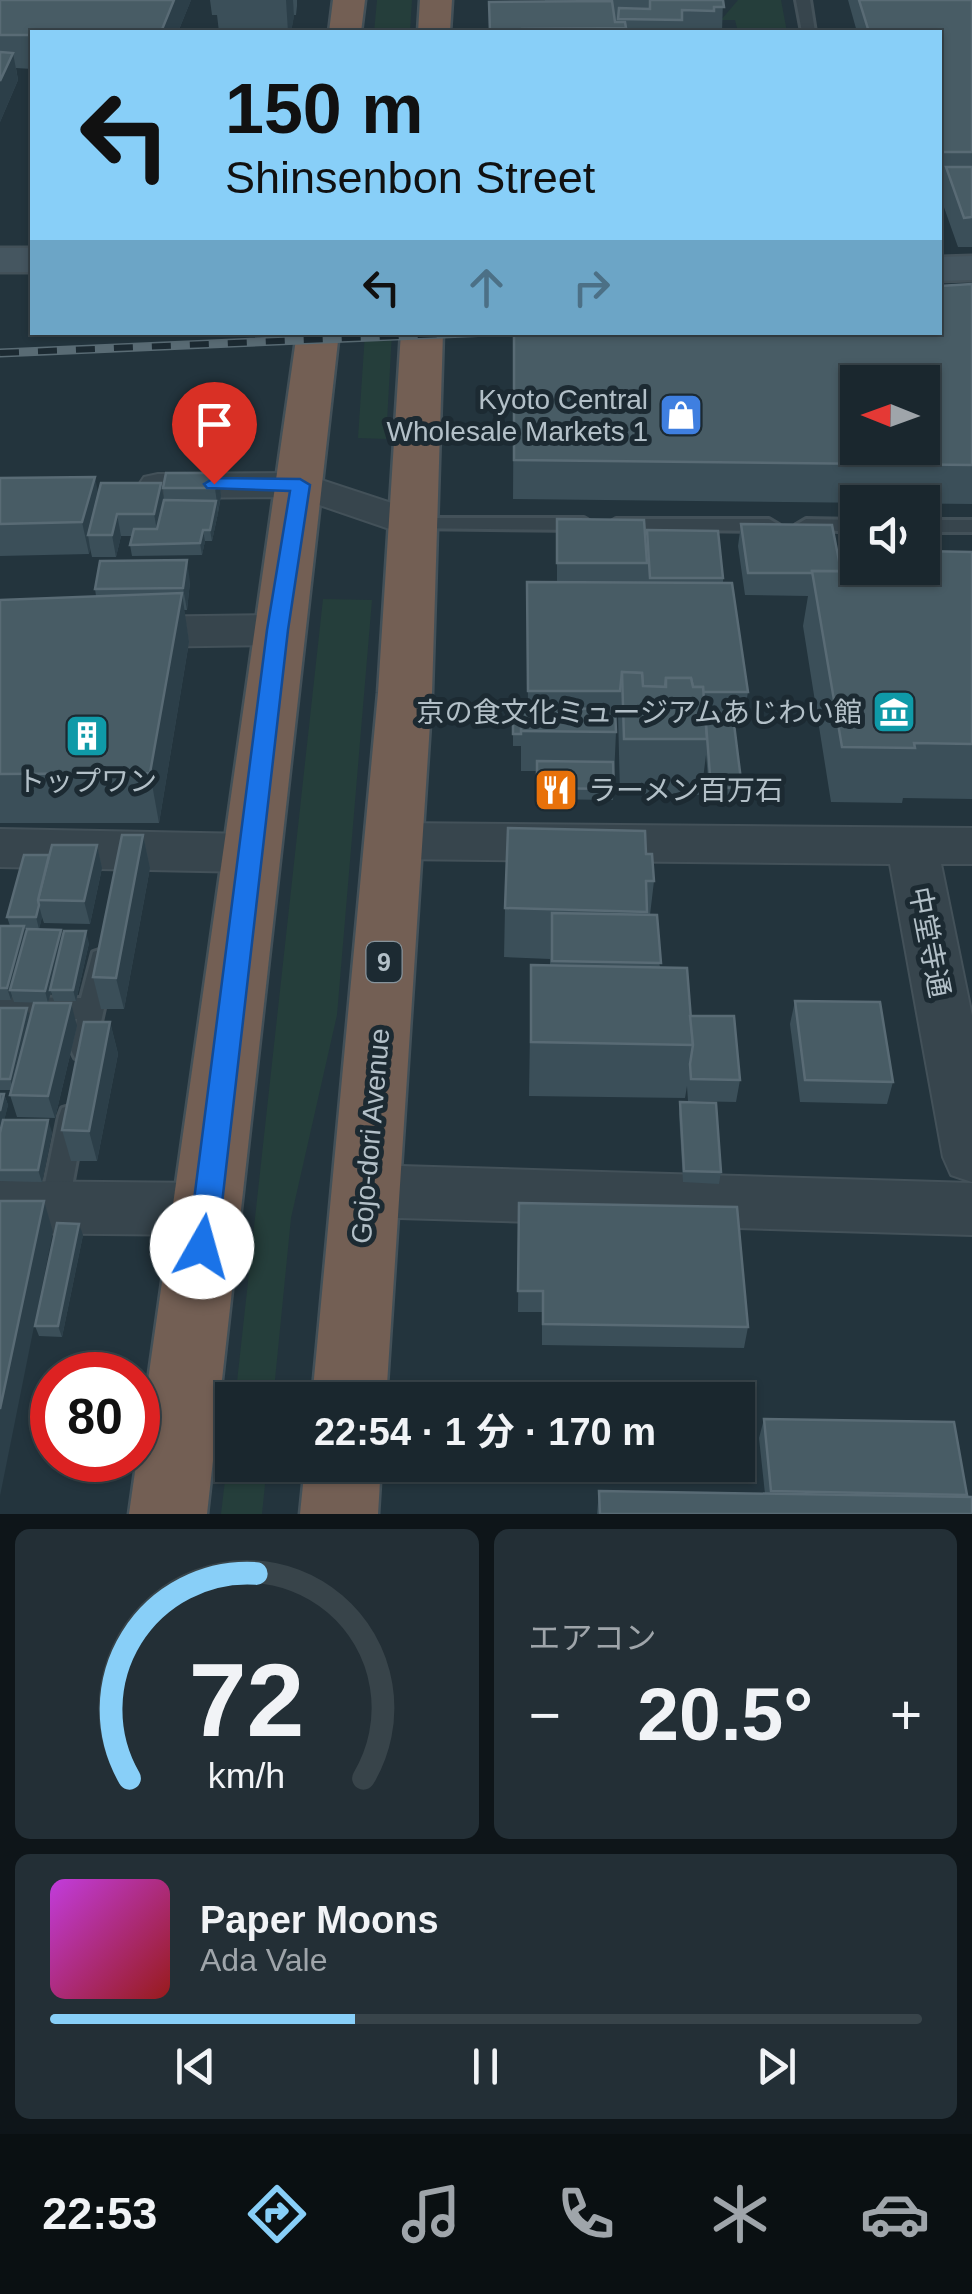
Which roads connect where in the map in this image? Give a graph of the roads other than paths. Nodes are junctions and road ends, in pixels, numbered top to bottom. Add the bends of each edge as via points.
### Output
1 (349, 0) edge
2 (436, 0) edge
3 (802, 0) edge
4 (345, 30) edge
5 (434, 30) edge
6 (809, 30) edge
7 (0, 260) edge
8 (30, 260) edge
9 (942, 268) edge
10 (972, 268) edge
11 (318, 335) edge
12 (422, 335) edge
13 (300, 485) junction
14 (120, 488) edge
15 (413, 524) junction
16 (840, 526) edge
17 (940, 526) edge
18 (972, 526) edge
19 (278, 630) junction
20 (0, 634) edge
21 (394, 841) junction
22 (912, 844) junction
23 (972, 846) edge
24 (0, 848) edge
25 (250, 852) junction
26 (107, 930) edge
27 (0, 1007) edge
28 (92, 1009) junction
29 (971, 1147) edge
30 (366, 1191) junction
31 (27, 1208) edge
32 (207, 1209) junction
33 (972, 1209) edge
34 (350, 1382) edge
35 (342, 1482) edge
36 (168, 1514) edge
37 (339, 1514) edge

1 - 4 highway
2 - 5 highway
3 - 6 lane
7 - 8 street
9 - 10 street
11 - 13 highway
12 - 15 highway, Gojo-dori Avenue / 9
13 - 14 street
13 - 15 street
13 - 19 highway
15 - 16 lane
15 - 21 highway, Gojo-dori Avenue / 9
17 - 18 lane
19 - 20 street
19 - 25 highway
21 - 22 street
21 - 30 highway, Gojo-dori Avenue / 9
22 - 23 street
22 - 29 street, 中堂寺通
24 - 25 street via 121,862
25 - 32 highway
26 - 28 lane
27 - 28 lane
28 - 31 lane via 76,1090
30 - 33 street
30 - 34 highway, Gojo-dori Avenue / 9
31 - 32 street
32 - 36 highway
35 - 37 highway

